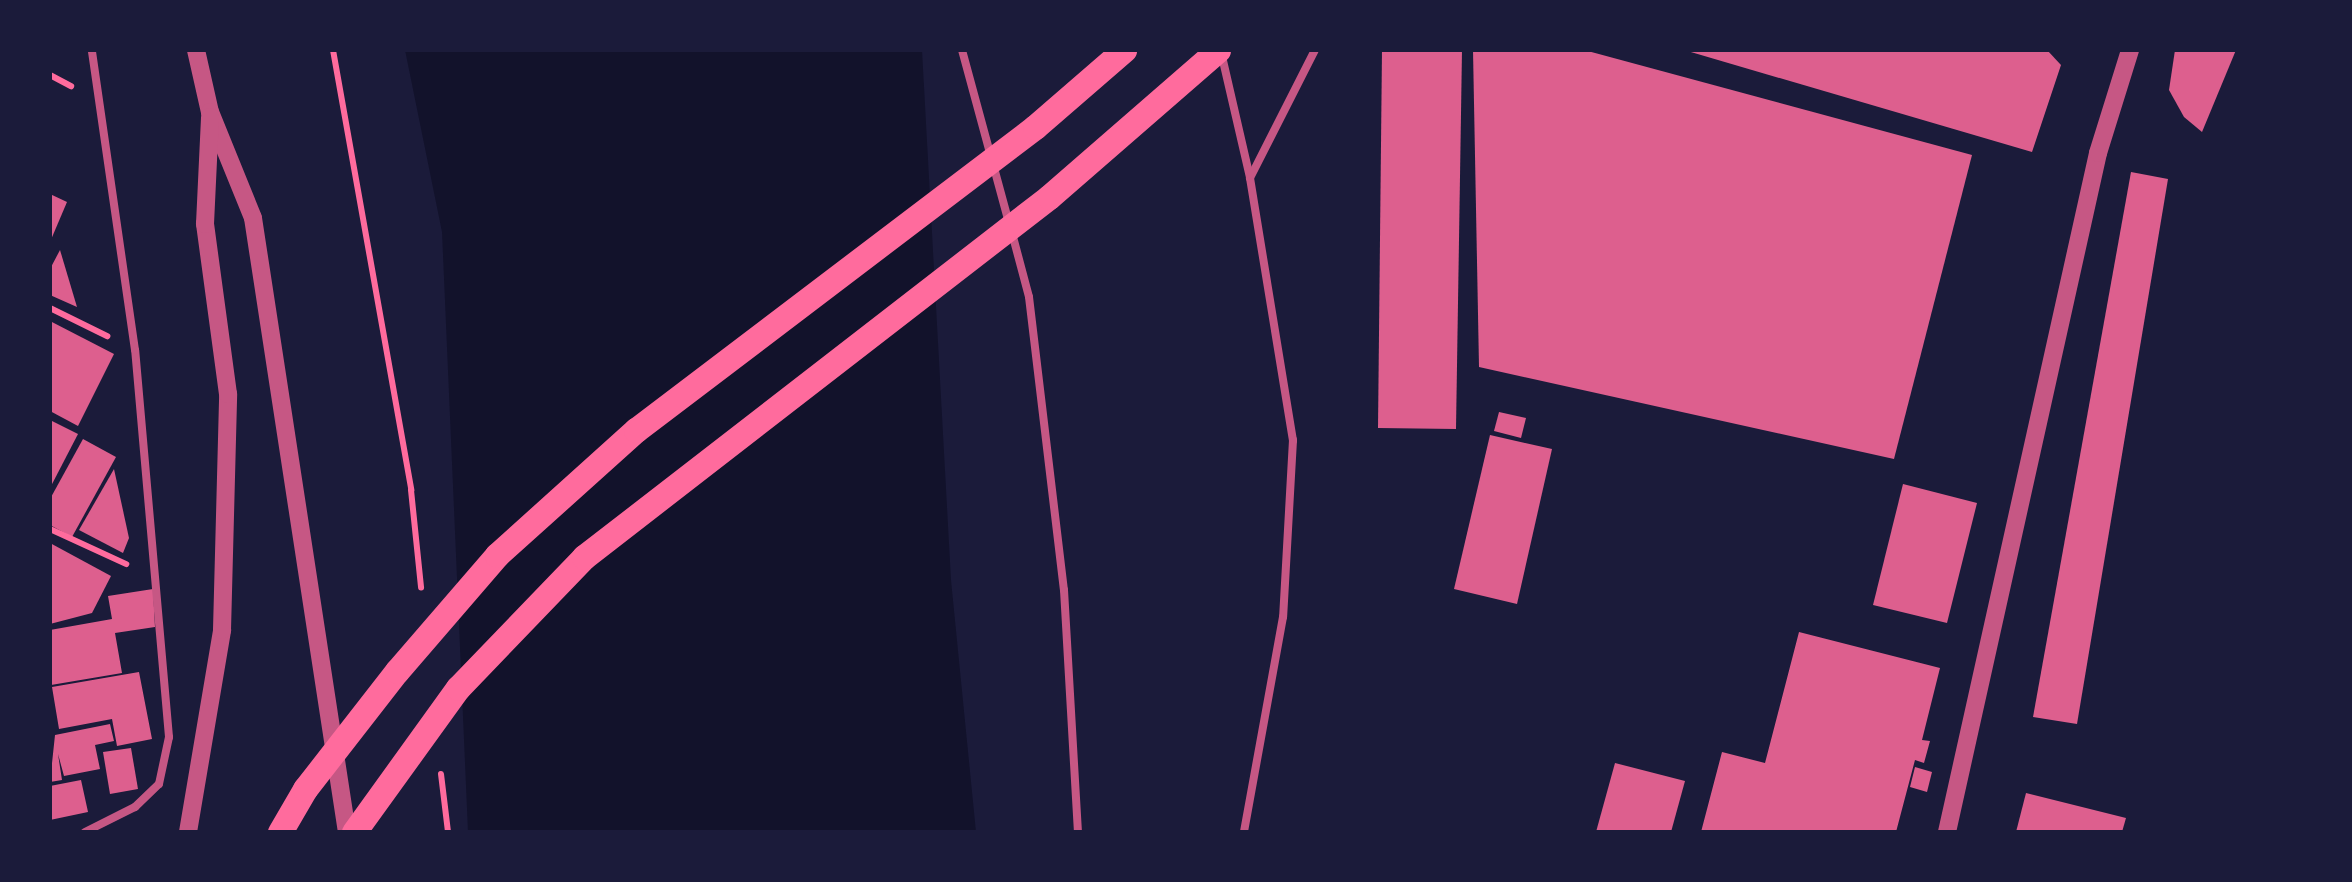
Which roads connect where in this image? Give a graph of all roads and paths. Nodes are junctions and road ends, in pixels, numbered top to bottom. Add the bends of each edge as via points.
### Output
1 (92, 50) edge
2 (196, 50) edge
3 (333, 50) edge
4 (962, 50) edge
5 (1124, 50) edge
6 (1219, 50) edge
7 (1314, 50) edge
8 (2130, 50) edge
9 (210, 112) junction
10 (1250, 178) junction
11 (50, 308) edge
12 (135, 350) junction
13 (50, 529) edge
14 (152, 576) junction
15 (423, 604) dead end
16 (440, 756) dead end
17 (85, 832) edge
18 (188, 832) edge
19 (280, 832) edge
20 (351, 832) edge
21 (448, 832) edge
22 (1078, 832) edge
23 (1244, 832) edge
24 (1947, 832) edge

1 - 12 lane
2 - 9 street
3 - 15 path via 411,490
4 - 22 lane via 1030,297 1064,590
5 - 19 main road via 1035,127 636,430 497,555 397,671 305,789
6 - 10 lane
6 - 20 main road via 1049,197 584,557 458,688
7 - 10 lane
8 - 24 street via 2098,153
9 - 18 street via 205,224 228,394 222,630
9 - 20 street via 253,218
10 - 23 lane via 1293,440 1283,617
11 - 12 path
12 - 14 lane
13 - 14 path
14 - 17 lane via 169,737 159,784 135,807
16 - 21 path

